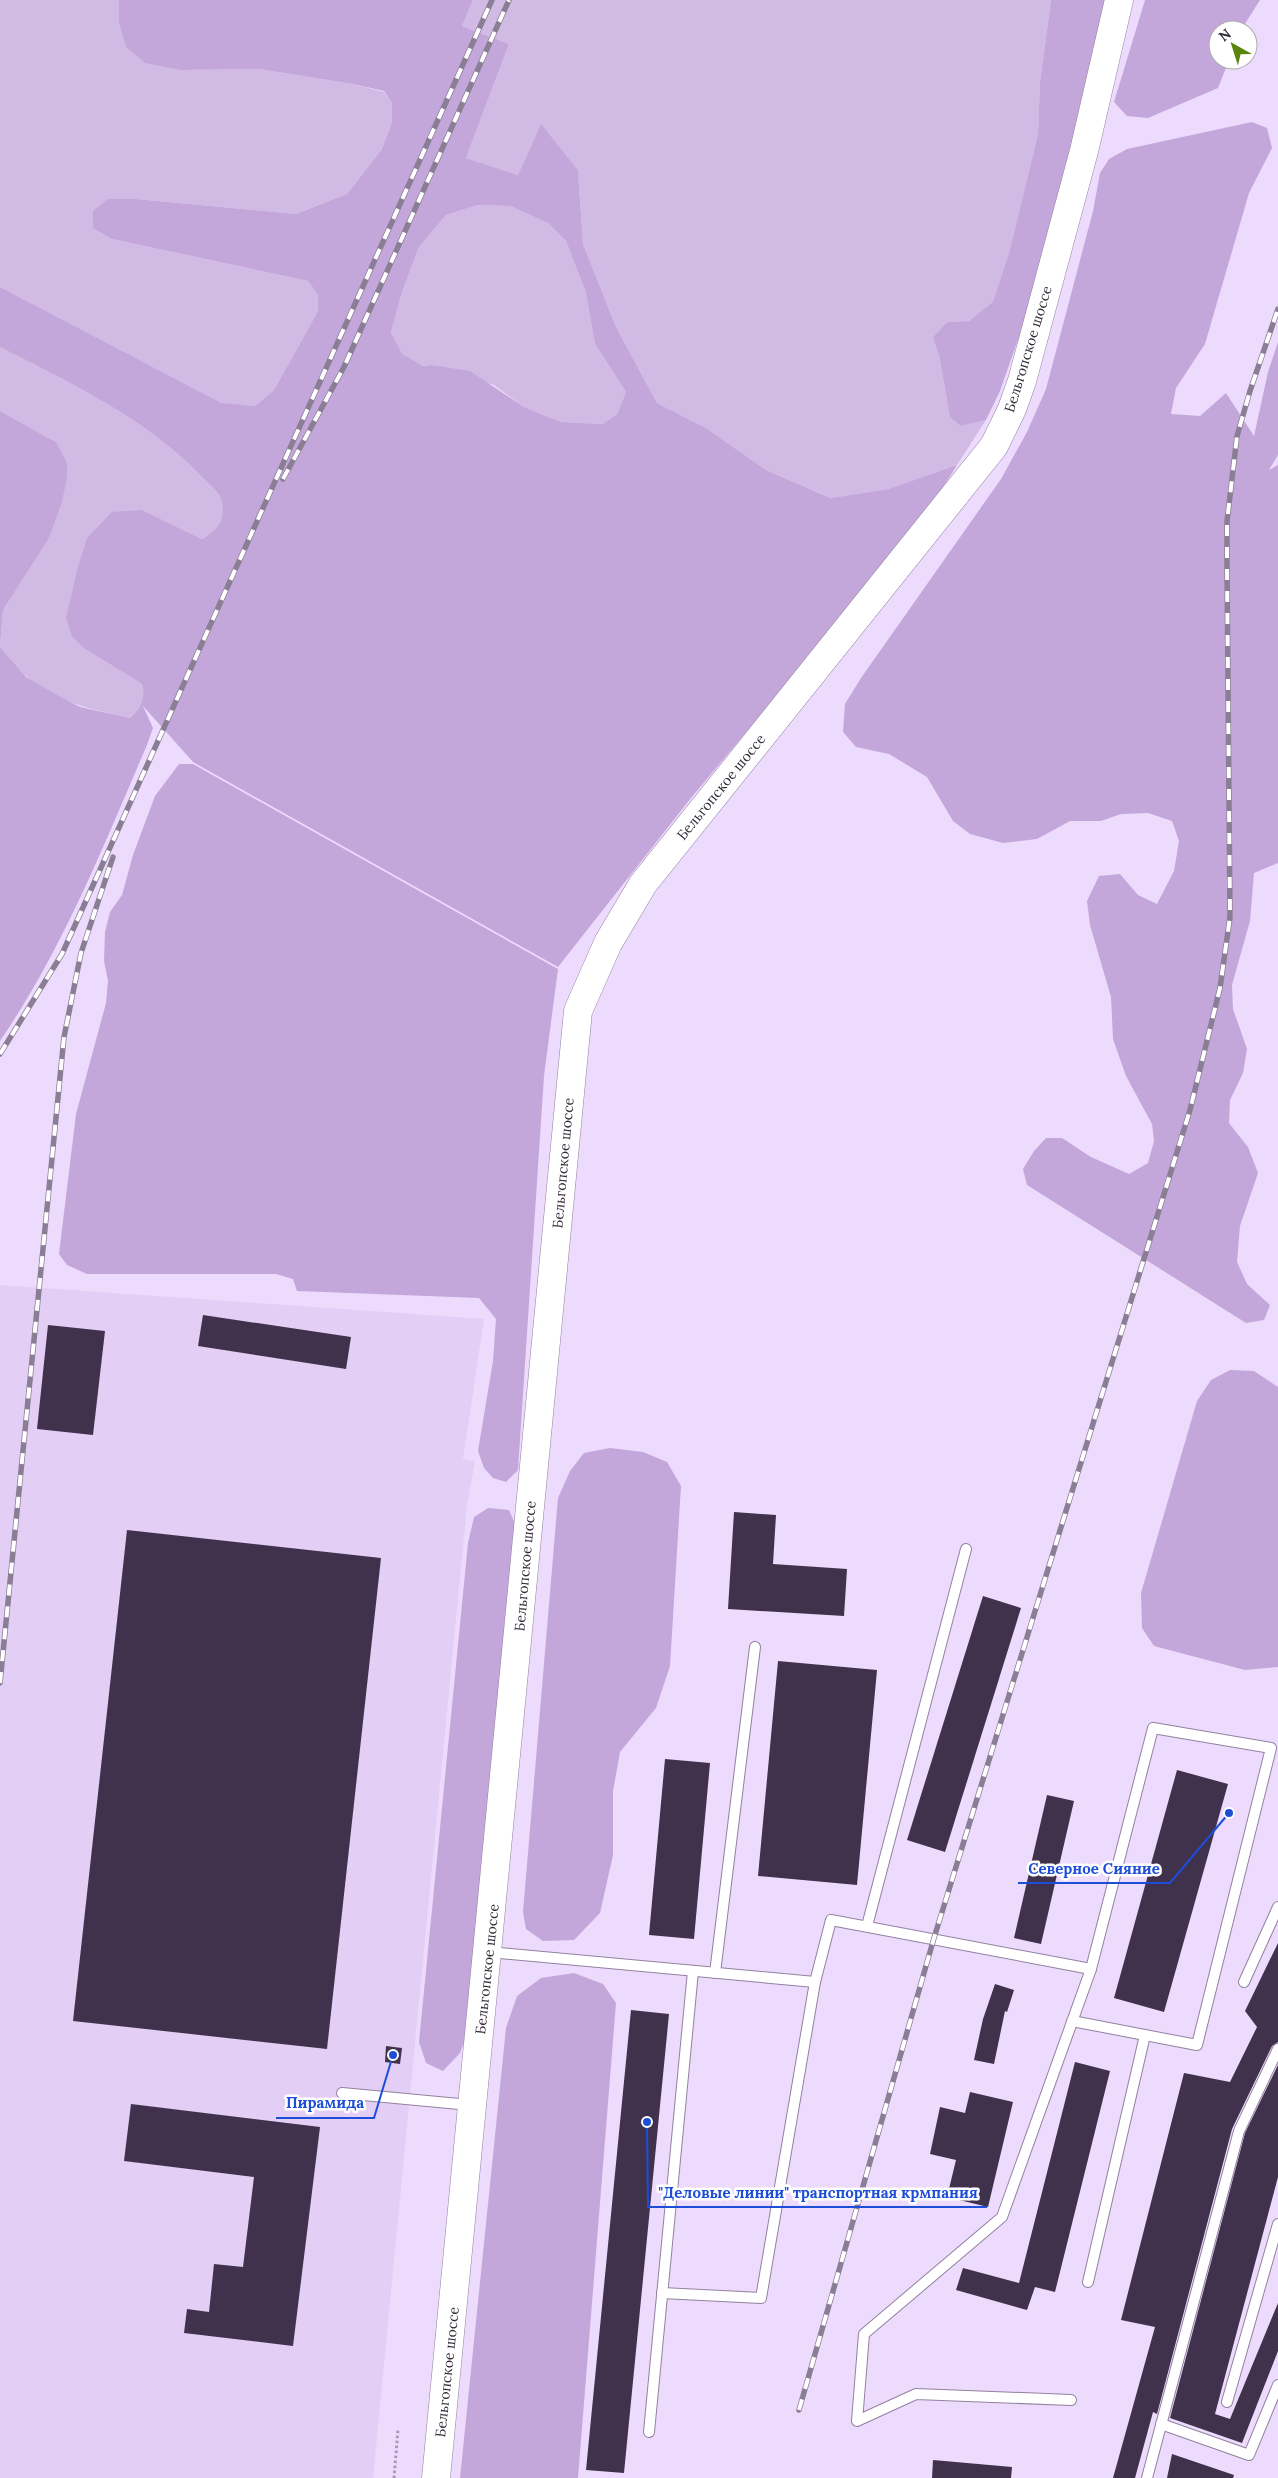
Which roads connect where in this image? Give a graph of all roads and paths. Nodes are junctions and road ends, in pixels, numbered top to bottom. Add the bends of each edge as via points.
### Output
1 (1119, 0) edge
2 (966, 1549) dead end
3 (755, 1647) dead end
4 (1266, 1767) junction
5 (1278, 1769) edge
6 (1278, 1907) edge
7 (867, 1926) junction
8 (489, 1952) junction
9 (1091, 1969) junction
10 (693, 1971) junction
11 (715, 1973) junction
12 (815, 1982) junction
13 (1244, 1982) dead end
14 (1072, 2021) junction
15 (1145, 2035) junction
16 (1278, 2049) edge
17 (342, 2093) dead end
18 (474, 2105) junction
19 (1278, 2224) edge
20 (1088, 2282) dead end
21 (662, 2293) junction
22 (1278, 2385) edge
23 (1071, 2400) dead end
24 (1227, 2402) dead end
25 (1161, 2424) junction
26 (398, 2429) dead end
27 (649, 2432) dead end
28 (394, 2478) edge
29 (436, 2478) edge
30 (1147, 2478) edge

1 - 8 street, Бельгопское шоссе via 1084,151 1022,380 994,446 643,884 608,943 578,1011
2 - 7 lane
3 - 11 lane
4 - 5 lane
4 - 9 lane via 1271,1748 1153,1728
4 - 15 lane via 1197,2045
6 - 13 lane
7 - 9 lane
7 - 12 lane via 831,1920
8 - 10 lane
8 - 18 street, Бельгопское шоссе
9 - 14 lane
10 - 11 lane
10 - 21 lane
11 - 12 lane
12 - 21 lane via 761,2298
14 - 15 lane
14 - 23 lane via 1002,2217 864,2334 857,2421 916,2394
15 - 20 lane
16 - 25 lane via 1238,2131
17 - 18 lane
18 - 29 street, Бельгопское шоссе
19 - 24 lane
21 - 27 lane
22 - 25 lane via 1249,2455
25 - 30 lane
26 - 28 path

